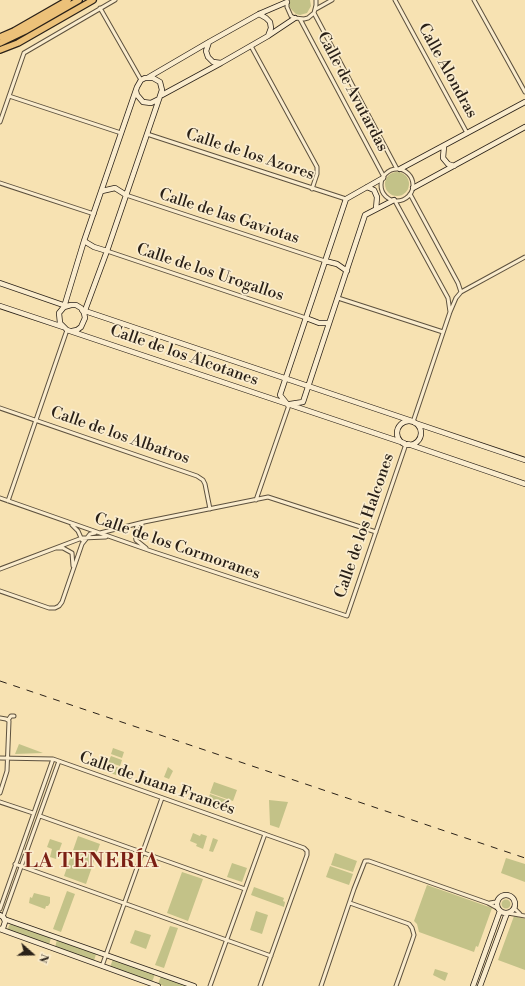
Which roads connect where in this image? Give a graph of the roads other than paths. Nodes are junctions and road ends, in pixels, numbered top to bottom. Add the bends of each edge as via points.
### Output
1 (68, 0) edge
2 (79, 0) edge
3 (93, 0) edge
4 (115, 0) edge
5 (316, 0) edge
6 (332, 0) edge
7 (395, 0) edge
8 (474, 0) edge
9 (287, 1) edge
10 (100, 8) junction
11 (315, 11) junction
12 (260, 14) junction
13 (298, 19) junction
14 (268, 36) junction
15 (0, 37) edge
16 (209, 42) junction
17 (0, 43) edge
18 (251, 46) junction
19 (0, 50) edge
20 (221, 63) junction
21 (149, 77) junction
22 (141, 80) junction
23 (136, 91) junction
24 (525, 92) edge
25 (9, 96) junction
26 (160, 97) junction
27 (525, 102) edge
28 (0, 122) edge
29 (525, 127) edge
30 (467, 132) junction
31 (122, 133) junction
32 (147, 134) junction
33 (444, 146) junction
34 (454, 166) junction
35 (399, 169) junction
36 (383, 177) junction
37 (0, 183) edge
38 (367, 186) junction
39 (412, 188) junction
40 (312, 189) junction
41 (102, 191) junction
42 (410, 194) junction
43 (126, 195) junction
44 (346, 199) junction
45 (394, 200) junction
46 (376, 208) junction
47 (94, 214) junction
48 (84, 241) junction
49 (107, 251) junction
50 (525, 257) edge
51 (325, 261) junction
52 (347, 271) junction
53 (0, 283) edge
54 (460, 292) junction
55 (338, 298) junction
56 (0, 306) edge
57 (65, 306) junction
58 (84, 311) junction
59 (450, 312) junction
60 (306, 318) junction
61 (329, 323) junction
62 (67, 330) junction
63 (443, 332) junction
64 (286, 378) junction
65 (308, 386) junction
66 (289, 405) junction
67 (0, 408) edge
68 (37, 420) junction
69 (413, 422) junction
70 (406, 444) junction
71 (525, 460) edge
72 (525, 484) edge
73 (0, 498) edge
74 (256, 500) junction
75 (8, 501) junction
76 (210, 509) junction
77 (144, 522) junction
78 (70, 523) junction
79 (376, 532) junction
80 (99, 533) junction
81 (110, 537) junction
82 (82, 538) junction
83 (86, 538) junction
84 (82, 544) junction
85 (56, 548) junction
86 (151, 551) junction
87 (74, 568) junction
88 (0, 570) edge
89 (0, 590) edge
90 (347, 616) joint
91 (14, 716) dead end
92 (0, 718) edge
93 (8, 720) junction
94 (0, 758) edge
95 (8, 758) junction
96 (53, 759) junction
97 (59, 761) junction
98 (0, 793) edge
99 (162, 798) junction
100 (0, 802) edge
101 (33, 813) junction
102 (40, 816) junction
103 (265, 834) junction
104 (143, 852) junction
105 (15, 864) junction
106 (22, 867) junction
107 (245, 889) junction
108 (498, 900) junction
109 (350, 902) junction
110 (124, 903) junction
111 (488, 903) junction
112 (515, 905) junction
113 (0, 909) edge
114 (499, 910) junction
115 (507, 913) junction
116 (524, 916) edge
117 (2, 917) edge
118 (0, 929) edge
119 (227, 940) junction
120 (106, 955) junction
121 (271, 956) junction
122 (102, 966) junction
123 (158, 986) edge
124 (194, 986) edge
125 (210, 986) edge
126 (260, 986) edge
127 (320, 986) edge
128 (396, 986) edge
129 (473, 986) edge
130 (480, 986) edge

1 - 15 highway
2 - 17 highway
3 - 19 highway via 18,43
4 - 10 street
5 - 11 street
6 - 11 street
7 - 30 street, Calle Alondras
8 - 24 street
9 - 12 street
9 - 13 street, Calle de Avutardas via 288,12
10 - 22 street
10 - 25 street via 24,53
11 - 13 street via 308,18
11 - 35 street, Calle de Avutardas
12 - 14 street via 270,22
12 - 16 street
13 - 14 street
13 - 36 street, Calle de Avutardas
14 - 18 street
16 - 20 street via 206,51 208,57 213,62
16 - 21 street
18 - 20 street
18 - 40 street via 317,167
20 - 26 street
21 - 22 street
21 - 26 street via 160,82
22 - 23 street
23 - 26 street via 143,102 151,103
23 - 31 street
25 - 28 street
25 - 31 street
26 - 32 street
27 - 30 street
29 - 34 street
30 - 33 street
31 - 41 street
32 - 40 street, Calle de los Azores
32 - 43 street
33 - 34 street via 443,158
33 - 35 street
34 - 39 street
35 - 36 street via 390,171
35 - 39 street via 412,178
36 - 38 street
36 - 45 street via 383,192
37 - 47 street
38 - 44 street
38 - 46 street via 374,190 377,197
39 - 42 street
40 - 44 street, Calle de los Azores
41 - 43 street via 115,188
41 - 47 street
42 - 45 street via 403,199
42 - 54 street via 458,283
43 - 49 street
43 - 51 street, Calle de las Gaviotas
44 - 51 street
45 - 46 street
45 - 59 street via 448,298
46 - 52 street via 365,215
47 - 48 street
48 - 49 street
48 - 57 street
49 - 58 street
49 - 60 street, Calle de los Urogallos
50 - 54 street
51 - 52 street via 337,264
51 - 60 street
52 - 55 street
53 - 57 street
54 - 59 street
55 - 61 street
55 - 63 street
56 - 62 street, Calle de los Alcotanes
57 - 58 street via 76,305
57 - 62 street via 58,318
58 - 62 street via 84,323 77,330
58 - 64 street, Calle de los Alcotanes
59 - 63 street
60 - 61 street via 319,323
60 - 64 street
61 - 65 street
62 - 66 street, Calle de los Alcotanes
62 - 68 street
63 - 69 street
64 - 65 street, Calle de los Alcotanes
64 - 66 street via 280,395
65 - 66 street via 303,402
65 - 69 street, Calle de los Alcotanes
66 - 70 street, Calle de los Alcotanes
66 - 74 street
67 - 68 street, Calle de los Albatros
68 - 75 street
68 - 76 street, Calle de los Albatros via 198,476 206,484
69 - 70 street via 420,428 421,435 415,443
69 - 70 street via 404,422 398,431 399,438
69 - 71 street, Calle de los Alcotanes
70 - 72 street, Calle de los Alcotanes
70 - 79 street, Calle de los Halcones
73 - 75 street, Calle de los Cormoranes
74 - 76 street
74 - 79 street via 268,497
75 - 78 street, Calle de los Cormoranes
76 - 77 street
77 - 80 street
77 - 86 street via 137,526 136,540
78 - 80 street, Calle de los Cormoranes
78 - 82 street
79 - 90 street, Calle de los Halcones
80 - 81 street, Calle de los Cormoranes
80 - 83 street via 90,534
81 - 83 street
81 - 86 street, Calle de los Cormoranes
82 - 83 street
82 - 84 street
82 - 85 street
83 - 84 street
84 - 87 street
85 - 87 street via 63,548 72,554
85 - 88 street
86 - 90 street, Calle de los Cormoranes
87 - 89 street via 62,602 55,608
91 - 93 street
92 - 93 street
93 - 95 street
94 - 95 street, Calle de Juana Francés
95 - 96 street, Calle de Juana Francés
95 - 98 street
96 - 97 street, Calle de Juana Francés
96 - 101 street
97 - 99 street, Calle de Juana Francés
97 - 102 street
99 - 103 street, Calle de Juana Francés
99 - 104 street
100 - 101 street
101 - 105 street
102 - 104 street
102 - 106 street
103 - 107 street
103 - 121 street, Calle de Juana Francés via 307,851
104 - 107 street
104 - 110 street
105 - 106 street
105 - 113 street
106 - 110 street
106 - 117 street
107 - 119 street
108 - 111 street
108 - 112 street via 510,896
108 - 114 street
109 - 111 street via 363,864 369,861
109 - 127 street
109 - 128 street via 409,924 412,928 414,935
110 - 119 street
110 - 120 street
111 - 114 street
112 - 115 street via 513,910
112 - 116 street via 516,911
114 - 115 street
114 - 129 street
115 - 116 street
115 - 130 street
117 - 118 street via 5,925
117 - 120 street
118 - 122 street
119 - 121 street
119 - 125 street
120 - 122 street
120 - 124 street
121 - 126 street
122 - 123 street

